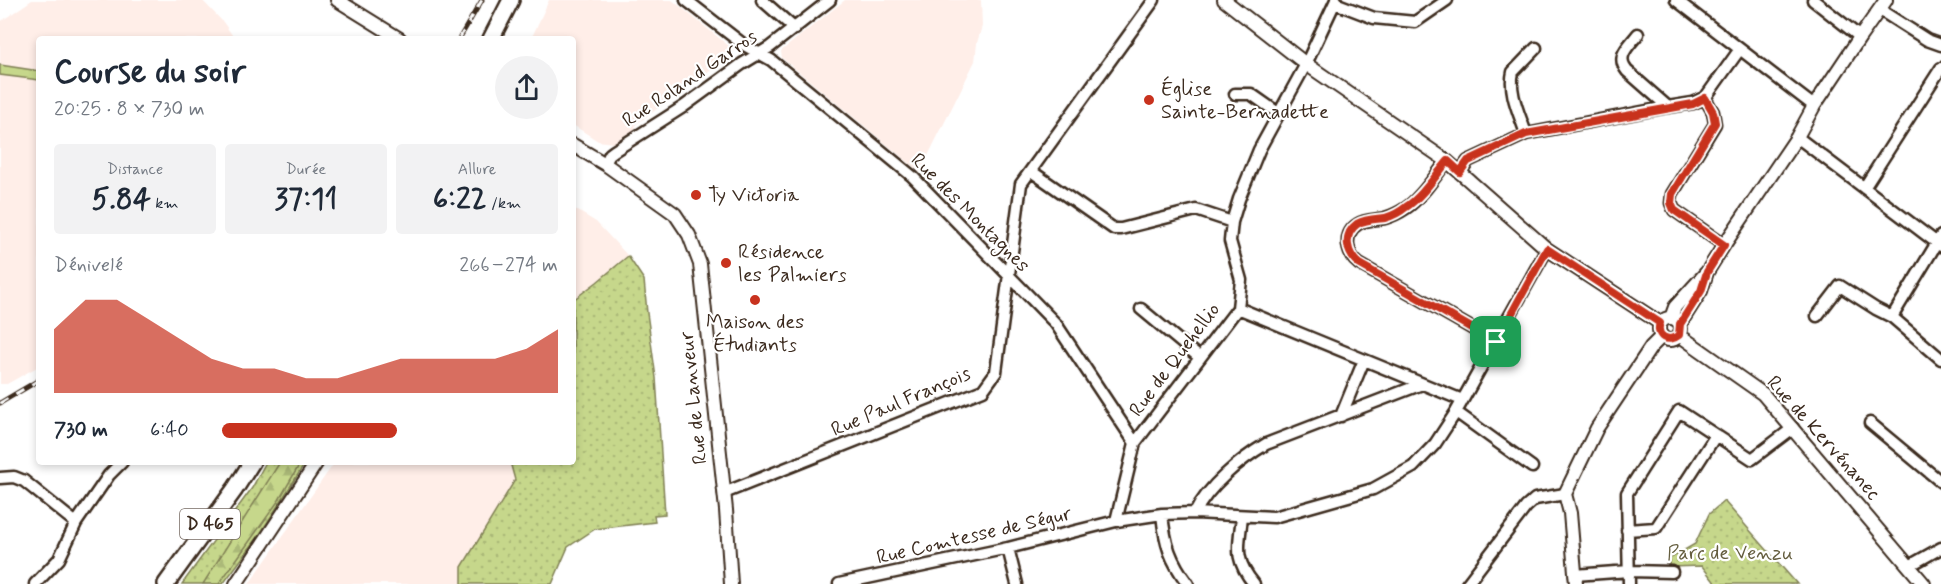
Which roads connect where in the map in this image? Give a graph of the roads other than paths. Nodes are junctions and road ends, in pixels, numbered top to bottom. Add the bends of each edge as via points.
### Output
1 (337, 0) edge
2 (511, 0) edge
3 (686, 0) edge
4 (762, 0) edge
5 (830, 0) edge
6 (1154, 0) edge
7 (1224, 0) edge
8 (1447, 0) edge
9 (1676, 0) edge
10 (1813, 0) edge
11 (1336, 2) edge
12 (1883, 5) edge
13 (795, 29) junction
14 (1638, 34) dead end
15 (395, 36) edge
16 (492, 36) edge
17 (1860, 37) junction
18 (1941, 45) edge
19 (1536, 48) dead end
20 (1740, 50) junction
21 (758, 54) junction
22 (1306, 64) junction
23 (1941, 68) edge
24 (1235, 94) dead end
25 (1705, 98) junction
26 (1814, 106) junction
27 (1668, 107) junction
28 (1278, 113) junction
29 (1526, 134) junction
30 (1797, 137) junction
31 (576, 147) edge
32 (1448, 161) junction
33 (605, 164) junction
34 (1030, 171) junction
35 (1460, 172) junction
36 (1864, 188) junction
37 (1232, 222) junction
38 (1940, 242) edge
39 (1724, 245) junction
40 (1547, 249) junction
41 (1009, 276) junction
42 (1238, 308) junction
43 (1141, 309) dead end
44 (1817, 316) dead end
45 (1892, 317) junction
46 (1673, 325) junction
47 (1496, 342) junction
48 (1200, 358) junction
49 (1941, 359) edge
50 (1364, 360) junction
51 (1422, 384) junction
52 (1462, 400) junction
53 (1455, 412) junction
54 (1341, 416) junction
55 (1870, 423) dead end
56 (1793, 428) junction
57 (1716, 435) junction
58 (1135, 442) junction
59 (119, 465) edge
60 (250, 465) edge
61 (315, 465) edge
62 (1532, 467) dead end
63 (0, 478) edge
64 (1941, 482) edge
65 (723, 493) junction
66 (1564, 494) junction
67 (1195, 513) junction
68 (1162, 514) junction
69 (1242, 516) junction
70 (1116, 521) junction
71 (76, 523) junction
72 (1627, 530) junction
73 (1008, 548) junction
74 (1941, 548) edge
75 (1909, 566) junction
76 (1629, 571) junction
77 (1672, 572) dead end
78 (1575, 579) edge
79 (171, 580) edge
80 (856, 582) edge
81 (1185, 583) edge
82 (35, 584) edge
83 (236, 584) edge
84 (731, 584) edge
85 (839, 584) edge
86 (1017, 584) edge
87 (1254, 584) edge
88 (1467, 584) edge
89 (1629, 584) edge
90 (1924, 584) edge

1 - 15 street
2 - 16 main road
3 - 21 street, Rue des Montagnes
4 - 13 street
5 - 13 street, Rue Roland Garros
6 - 34 street, Rue Paul François
7 - 22 street, Rue de Kervénanec
8 - 11 street via 1415,22 1374,18
9 - 20 street
10 - 17 street
11 - 22 street, Rue de Quehellio
12 - 17 street
12 - 18 street via 1927,40
13 - 21 street, Rue Roland Garros
14 - 27 street via 1622,55 1622,64
17 - 26 street
19 - 29 street via 1512,77
20 - 25 street
20 - 26 street
21 - 33 street, Rue Roland Garros via 610,154
21 - 41 street, Rue des Montagnes via 771,60 912,176
22 - 28 street, Rue de Quehellio
22 - 32 street, Rue de Kervénanec
23 - 36 street
24 - 28 street via 1251,94
25 - 27 street
25 - 39 street via 1715,123 1672,194 1671,203 1674,210
26 - 30 street
27 - 29 street
28 - 37 street, Rue de Quehellio via 1259,150
29 - 35 street via 1468,161
30 - 36 street
30 - 39 street
31 - 33 street
32 - 35 street, Rue de Kervénanec
32 - 47 street via 1408,206 1389,217 1356,225 1348,239 1348,249 1359,264
33 - 65 street, Rue de Lanveur via 675,214 700,264
34 - 37 street via 1114,229 1198,210
34 - 41 street, Rue Paul François via 1021,184
35 - 40 street, Rue de Kervénanec
36 - 38 street
37 - 42 street, Rue de Quehellio via 1230,241 1240,280
38 - 45 street
39 - 46 street via 1707,272 1701,291
40 - 46 street, Rue de Kervénanec
40 - 47 street, Rue Comtesse de Ségur
41 - 58 street, Rue des Montagnes via 1056,324
41 - 65 street, Rue Paul François via 996,372 983,390
42 - 48 street, Rue de Quehellio
42 - 50 street
43 - 48 street
44 - 45 street via 1840,286
45 - 49 street
46 - 56 street, Rue de Kervénanec via 1763,394
46 - 66 street via 1659,331 1662,336 1597,428
47 - 52 street, Rue Comtesse de Ségur
48 - 58 street, Rue de Quehellio
50 - 51 street
50 - 54 street
51 - 52 street
51 - 54 street
52 - 53 street, Rue Comtesse de Ségur
53 - 62 street
53 - 69 street, Rue Comtesse de Ségur via 1419,462 1373,489 1284,515
54 - 67 street via 1247,455 1201,500
55 - 64 street
56 - 57 street via 1752,459
56 - 75 street, Rue de Kervénanec
57 - 72 street via 1656,528
57 - 72 street via 1678,411 1627,493
58 - 70 street
59 - 71 street
60 - 79 main road, D 465
61 - 83 street
63 - 71 street via 14,477 24,482
65 - 84 street, Rue de Lanveur
66 - 78 street via 1570,513
66 - 88 street via 1535,499 1526,507
67 - 68 street, Rue Comtesse de Ségur
67 - 69 street, Rue Comtesse de Ségur
68 - 70 street, Rue Comtesse de Ségur
68 - 81 street via 1164,540
69 - 87 street via 1239,559
70 - 73 street, Rue Comtesse de Ségur
71 - 82 street via 59,559
72 - 76 street
73 - 80 street, Rue Comtesse de Ségur
73 - 86 street
74 - 75 street
75 - 90 street, Rue de Kervénanec
76 - 77 street
76 - 78 street
76 - 89 street
80 - 85 street, Rue Comtesse de Ségur

